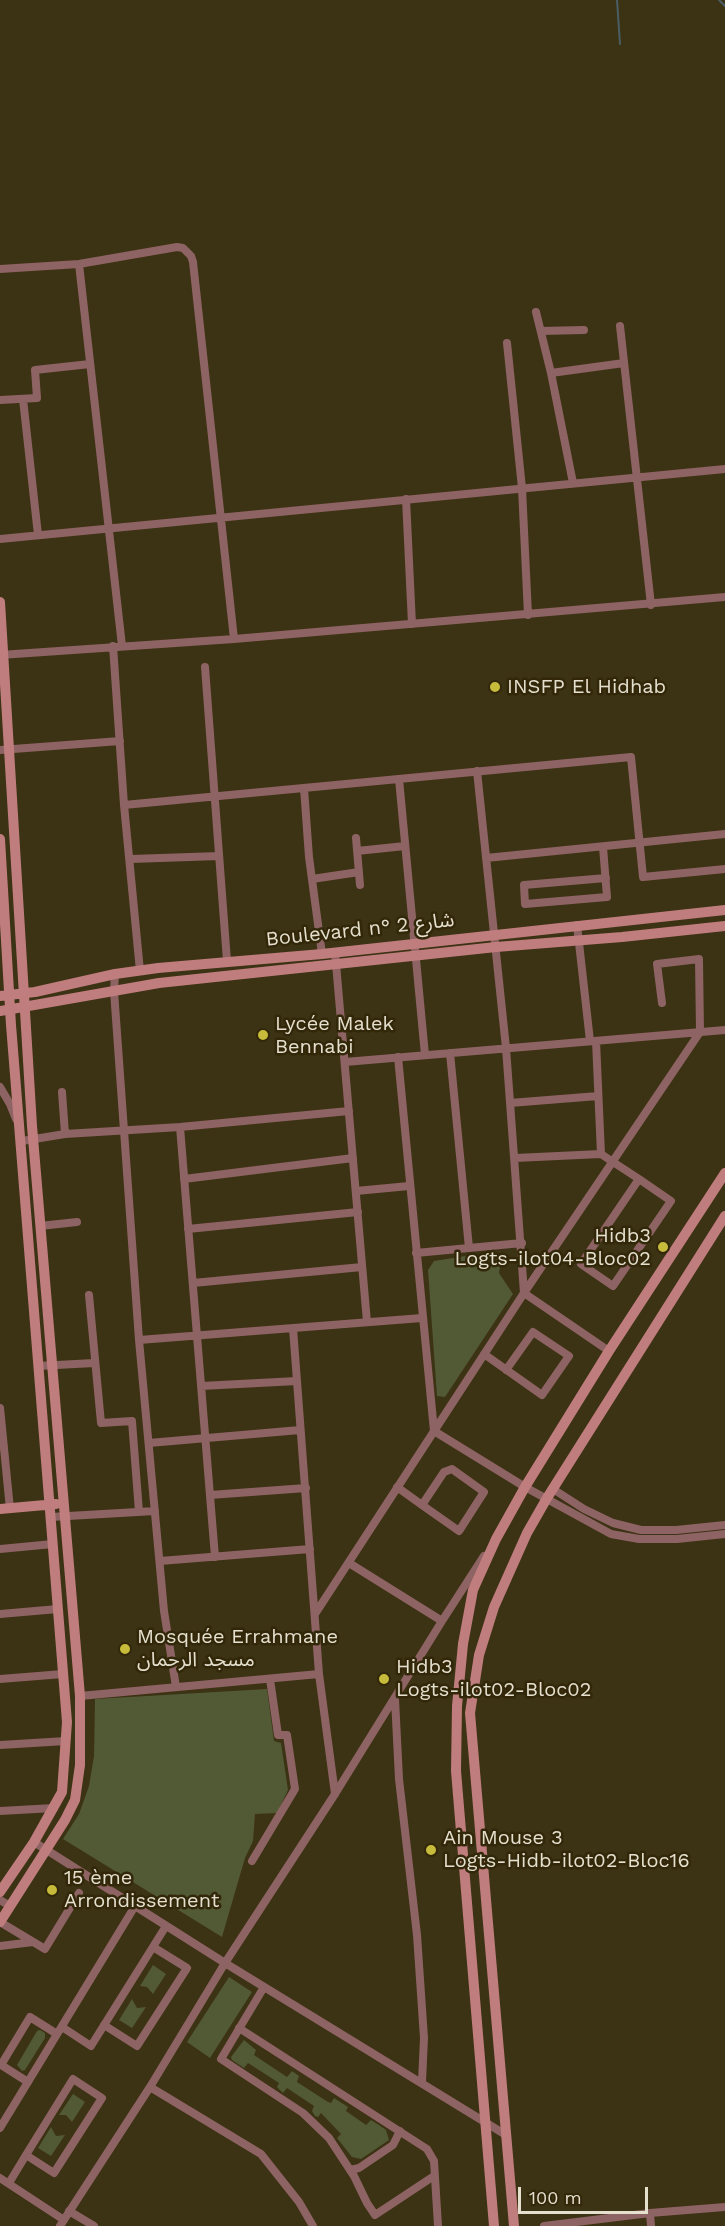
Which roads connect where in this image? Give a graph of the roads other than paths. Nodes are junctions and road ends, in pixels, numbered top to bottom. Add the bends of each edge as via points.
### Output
1 (79, 264) junction
2 (0, 269) edge
3 (536, 312) dead end
4 (620, 326) dead end
5 (584, 330) dead end
6 (541, 331) junction
7 (507, 343) dead end
8 (624, 363) junction
9 (90, 364) junction
10 (551, 373) junction
11 (23, 399) junction
12 (0, 400) edge
13 (725, 468) edge
14 (637, 477) junction
15 (573, 483) junction
16 (522, 488) junction
17 (406, 499) junction
18 (222, 517) junction
19 (109, 528) junction
20 (38, 535) junction
21 (0, 539) edge
22 (725, 597) edge
23 (0, 602) edge
24 (651, 605) junction
25 (528, 615) junction
26 (412, 624) junction
27 (234, 639) junction
28 (117, 646) junction
29 (2, 655) edge
30 (205, 667) dead end
31 (120, 741) junction
32 (5, 749) edge
33 (477, 771) junction
34 (399, 779) junction
35 (304, 788) junction
36 (215, 796) junction
37 (124, 805) junction
38 (725, 834) edge
39 (356, 838) dead end
40 (0, 839) edge
41 (640, 843) junction
42 (405, 846) junction
43 (603, 847) junction
44 (15, 848) junction
45 (0, 850) edge
46 (357, 851) junction
47 (219, 856) junction
48 (486, 858) junction
49 (131, 859) junction
50 (725, 869) edge
51 (358, 872) junction
52 (606, 878) junction
53 (312, 879) junction
54 (360, 885) dead end
55 (725, 910) edge
56 (2, 918) edge
57 (577, 925) junction
58 (725, 926) edge
59 (496, 934) junction
60 (579, 939) junction
61 (414, 943) junction
62 (496, 947) junction
63 (335, 952) junction
64 (322, 954) junction
65 (416, 956) junction
66 (227, 961) junction
67 (337, 966) junction
68 (140, 971) junction
69 (115, 974) junction
70 (114, 991) junction
71 (23, 994) junction
72 (5, 996) edge
73 (662, 1003) dead end
74 (24, 1007) junction
75 (3, 1012) edge
76 (725, 1030) edge
77 (700, 1032) junction
78 (593, 1041) junction
79 (506, 1048) junction
80 (450, 1053) junction
81 (425, 1055) junction
82 (398, 1058) junction
83 (345, 1062) junction
84 (0, 1088) edge
85 (62, 1092) dead end
86 (598, 1096) junction
87 (510, 1103) junction
88 (349, 1111) junction
89 (180, 1127) junction
90 (124, 1131) junction
91 (65, 1134) junction
92 (25, 1137) junction
93 (601, 1154) junction
94 (353, 1158) junction
95 (515, 1158) junction
96 (613, 1162) junction
97 (725, 1173) edge
98 (184, 1179) junction
99 (639, 1179) junction
100 (410, 1186) junction
101 (356, 1191) junction
102 (358, 1212) junction
103 (725, 1216) edge
104 (77, 1222) dead end
105 (40, 1226) junction
106 (188, 1229) junction
107 (522, 1243) junction
108 (469, 1248) junction
109 (416, 1252) junction
110 (362, 1268) junction
111 (193, 1283) junction
112 (524, 1293) junction
113 (89, 1295) dead end
114 (422, 1318) junction
115 (367, 1322) junction
116 (293, 1328) junction
117 (197, 1336) junction
118 (139, 1340) junction
119 (609, 1351) junction
120 (484, 1354) junction
121 (94, 1363) junction
122 (38, 1366) junction
123 (52, 1366) junction
124 (506, 1370) junction
125 (297, 1381) junction
126 (201, 1386) junction
127 (0, 1407) edge
128 (300, 1430) junction
129 (434, 1431) junction
130 (205, 1438) junction
131 (149, 1443) junction
132 (397, 1487) junction
133 (525, 1487) junction
134 (306, 1488) junction
135 (550, 1493) junction
136 (210, 1495) junction
137 (64, 1503) junction
138 (50, 1505) junction
139 (422, 1505) junction
140 (5, 1509) edge
141 (155, 1511) junction
142 (139, 1512) junction
143 (51, 1517) junction
144 (65, 1517) junction
145 (725, 1525) edge
146 (725, 1534) edge
147 (496, 1539) junction
148 (53, 1544) junction
149 (0, 1549) edge
150 (310, 1549) junction
151 (215, 1557) junction
152 (160, 1561) junction
153 (349, 1563) junction
154 (58, 1609) junction
155 (0, 1614) edge
156 (315, 1614) junction
157 (442, 1621) junction
158 (63, 1674) junction
159 (319, 1674) junction
160 (0, 1679) edge
161 (270, 1679) junction
162 (176, 1687) junction
163 (80, 1696) junction
164 (395, 1699) junction
165 (66, 1741) junction
166 (0, 1745) edge
167 (335, 1794) junction
168 (54, 1808) junction
169 (0, 1811) edge
170 (34, 1842) junction
171 (45, 1849) junction
172 (252, 1861) dead end
173 (0, 1892) edge
174 (79, 1893) dead end
175 (5, 1903) edge
176 (135, 1906) junction
177 (0, 1922) edge
178 (166, 1926) junction
179 (33, 1942) junction
180 (0, 1946) edge
181 (153, 1947) junction
182 (225, 1963) junction
183 (264, 1987) junction
184 (104, 2025) junction
185 (239, 2028) junction
186 (59, 2030) junction
187 (28, 2082) junction
188 (422, 2082) junction
189 (150, 2087) junction
190 (485, 2121) junction
191 (0, 2128) edge
192 (400, 2131) junction
193 (506, 2135) junction
194 (26, 2155) junction
195 (350, 2170) junction
196 (434, 2176) junction
197 (0, 2178) edge
198 (9, 2183) junction
199 (725, 2207) edge
200 (69, 2211) junction
201 (650, 2212) junction
202 (62, 2223) edge
203 (94, 2226) edge
204 (313, 2226) edge
205 (438, 2226) edge
206 (494, 2226) edge
207 (514, 2226) edge
208 (544, 2226) edge
209 (651, 2226) edge

1 - 2 street
1 - 9 street
1 - 18 street via 177,247 191,256
3 - 6 street
4 - 8 street
5 - 6 street
6 - 10 street
7 - 16 street
8 - 10 street
8 - 14 street
9 - 11 street via 35,370 37,398
9 - 19 street
10 - 15 street
11 - 12 street
11 - 20 street
13 - 14 street
14 - 15 street
14 - 24 street
15 - 16 street
16 - 17 street
16 - 25 street
17 - 18 street
17 - 26 street
18 - 19 street
18 - 27 street
19 - 20 street
19 - 28 street
20 - 21 street
22 - 24 street
23 - 29 street
24 - 25 street
25 - 26 street
26 - 27 street
27 - 28 street
28 - 29 street
28 - 31 street
29 - 32 street
30 - 36 street
31 - 32 street
31 - 37 street
32 - 44 street
33 - 34 street
33 - 41 street via 631,757
33 - 48 street
34 - 35 street
34 - 42 street
35 - 36 street
35 - 53 street
36 - 37 street
36 - 47 street
37 - 49 street
38 - 41 street
39 - 46 street
40 - 45 street
41 - 43 street
41 - 50 street via 643,877
42 - 46 street
42 - 61 street
43 - 48 street
43 - 52 street
44 - 45 street
44 - 71 street
45 - 56 street
46 - 51 street
47 - 49 street
47 - 66 street
48 - 59 street
49 - 68 street
51 - 53 street
51 - 54 street
52 - 52 street via 607,897 525,904 524,885
53 - 64 street
55 - 57 street, Boulevard n° شارع 2
56 - 72 street
57 - 59 street, Boulevard n° شارع 2
57 - 60 street
58 - 60 street, Boulevard n° شارع 2
59 - 61 street, Boulevard n° شارع 2
59 - 62 street
60 - 62 street, Boulevard n° شارع 2
60 - 78 street
61 - 63 street, Boulevard n° شارع 2
61 - 65 street
62 - 65 street, Boulevard n° شارع 2
62 - 79 street
63 - 64 street, Boulevard n° شارع 2
63 - 67 street
64 - 66 street, Boulevard n° شارع 2
65 - 67 street, Boulevard n° شارع 2
65 - 81 street
66 - 68 street, Boulevard n° شارع 2
67 - 70 street, Boulevard n° شارع 2
67 - 83 street
68 - 69 street, Boulevard n° شارع 2
69 - 70 street
69 - 71 street, Boulevard n° شارع 2
70 - 74 street, Boulevard n° شارع 2
70 - 90 street
71 - 72 street, Boulevard n° شارع 2
71 - 74 street
72 - 75 street
73 - 77 street via 657,964 699,958
74 - 75 street, Boulevard n° شارع 2
74 - 92 street
75 - 92 street via 11,1025
76 - 77 street
77 - 78 street
77 - 96 street
78 - 79 street
78 - 86 street
79 - 80 street
79 - 87 street
80 - 81 street
80 - 108 street
81 - 82 street
82 - 83 street
82 - 100 street
83 - 88 street
84 - 92 street
85 - 91 street
86 - 87 street
86 - 93 street
87 - 95 street
88 - 89 street
88 - 94 street
89 - 90 street
89 - 98 street
90 - 91 street
90 - 118 street
91 - 92 street
92 - 105 street
92 - 122 street
93 - 95 street
93 - 96 street
94 - 98 street
94 - 101 street
95 - 107 street
96 - 99 street
96 - 112 street
97 - 119 street
98 - 106 street
99 - 99 street via 671,1202 613,1286 581,1264
100 - 101 street
100 - 109 street
101 - 102 street
102 - 106 street
102 - 110 street
103 - 135 street
104 - 105 street
105 - 123 street
106 - 111 street
107 - 108 street
107 - 112 street
108 - 109 street
109 - 114 street
110 - 111 street
110 - 115 street
111 - 117 street
112 - 119 street
112 - 120 street
113 - 121 street
114 - 115 street
114 - 129 street
115 - 116 street
116 - 117 street
116 - 125 street
117 - 118 street
117 - 126 street
118 - 131 street
119 - 133 street
120 - 124 street
120 - 129 street
121 - 123 street
121 - 142 street via 101,1423 132,1421
122 - 123 street
122 - 138 street
123 - 137 street
124 - 124 street via 542,1395 569,1356 533,1332
125 - 126 street
125 - 128 street
126 - 130 street
127 - 140 street
128 - 130 street
128 - 134 street
129 - 132 street
129 - 133 street
130 - 131 street
130 - 136 street
131 - 141 street
132 - 139 street
132 - 153 street
133 - 135 street
133 - 147 street
134 - 136 street
134 - 150 street
135 - 145 street via 613,1523 641,1530
135 - 146 street via 612,1534 639,1539
135 - 193 street via 527,1533 494,1607 479,1655 470,1713
136 - 151 street
137 - 138 street
137 - 144 street
138 - 140 street
138 - 143 street
139 - 139 street via 459,1530 484,1492 452,1469 444,1472
141 - 142 street
141 - 152 street
142 - 144 street
143 - 144 street
143 - 148 street
144 - 163 street
147 - 157 street
147 - 190 street via 474,1590 463,1644 457,1706 456,1770
148 - 149 street
148 - 154 street
150 - 151 street
150 - 156 street
151 - 152 street
152 - 162 street
153 - 156 street
153 - 157 street
154 - 155 street
154 - 158 street
156 - 159 street
157 - 164 street
158 - 160 street
158 - 165 street
159 - 161 street
159 - 167 street
161 - 162 street
161 - 172 street via 278,1735 287,1735 295,1789
162 - 163 street
163 - 171 street via 80,1765 75,1800
164 - 167 street
164 - 188 street via 399,1779 417,1935 424,2038
165 - 166 street
165 - 168 street via 62,1792
167 - 182 street
168 - 169 street
168 - 170 street
170 - 171 street
170 - 173 street
171 - 175 street
171 - 176 street
174 - 179 street via 45,1949
175 - 177 street
176 - 178 street
176 - 186 street
177 - 179 street
178 - 181 street
178 - 182 street
179 - 180 street
181 - 184 street
181 - 184 street via 187,1968 137,2046
182 - 183 street
182 - 189 street
183 - 185 street
183 - 188 street
184 - 186 street via 91,2046
185 - 192 street
185 - 195 street via 221,2059 303,2113 329,2138
186 - 187 street
186 - 187 street via 30,2017 1,2065
187 - 191 street
188 - 190 street
189 - 200 street
189 - 204 street via 261,2154
190 - 193 street
190 - 206 street
192 - 195 street via 393,2145
192 - 196 street via 428,2149 434,2161
193 - 207 street
194 - 194 street via 73,2079 102,2098 54,2173
194 - 198 street
195 - 196 street via 375,2215
196 - 205 street
197 - 198 street
198 - 202 street
199 - 201 street
200 - 202 street
200 - 203 street
201 - 208 street
201 - 209 street

